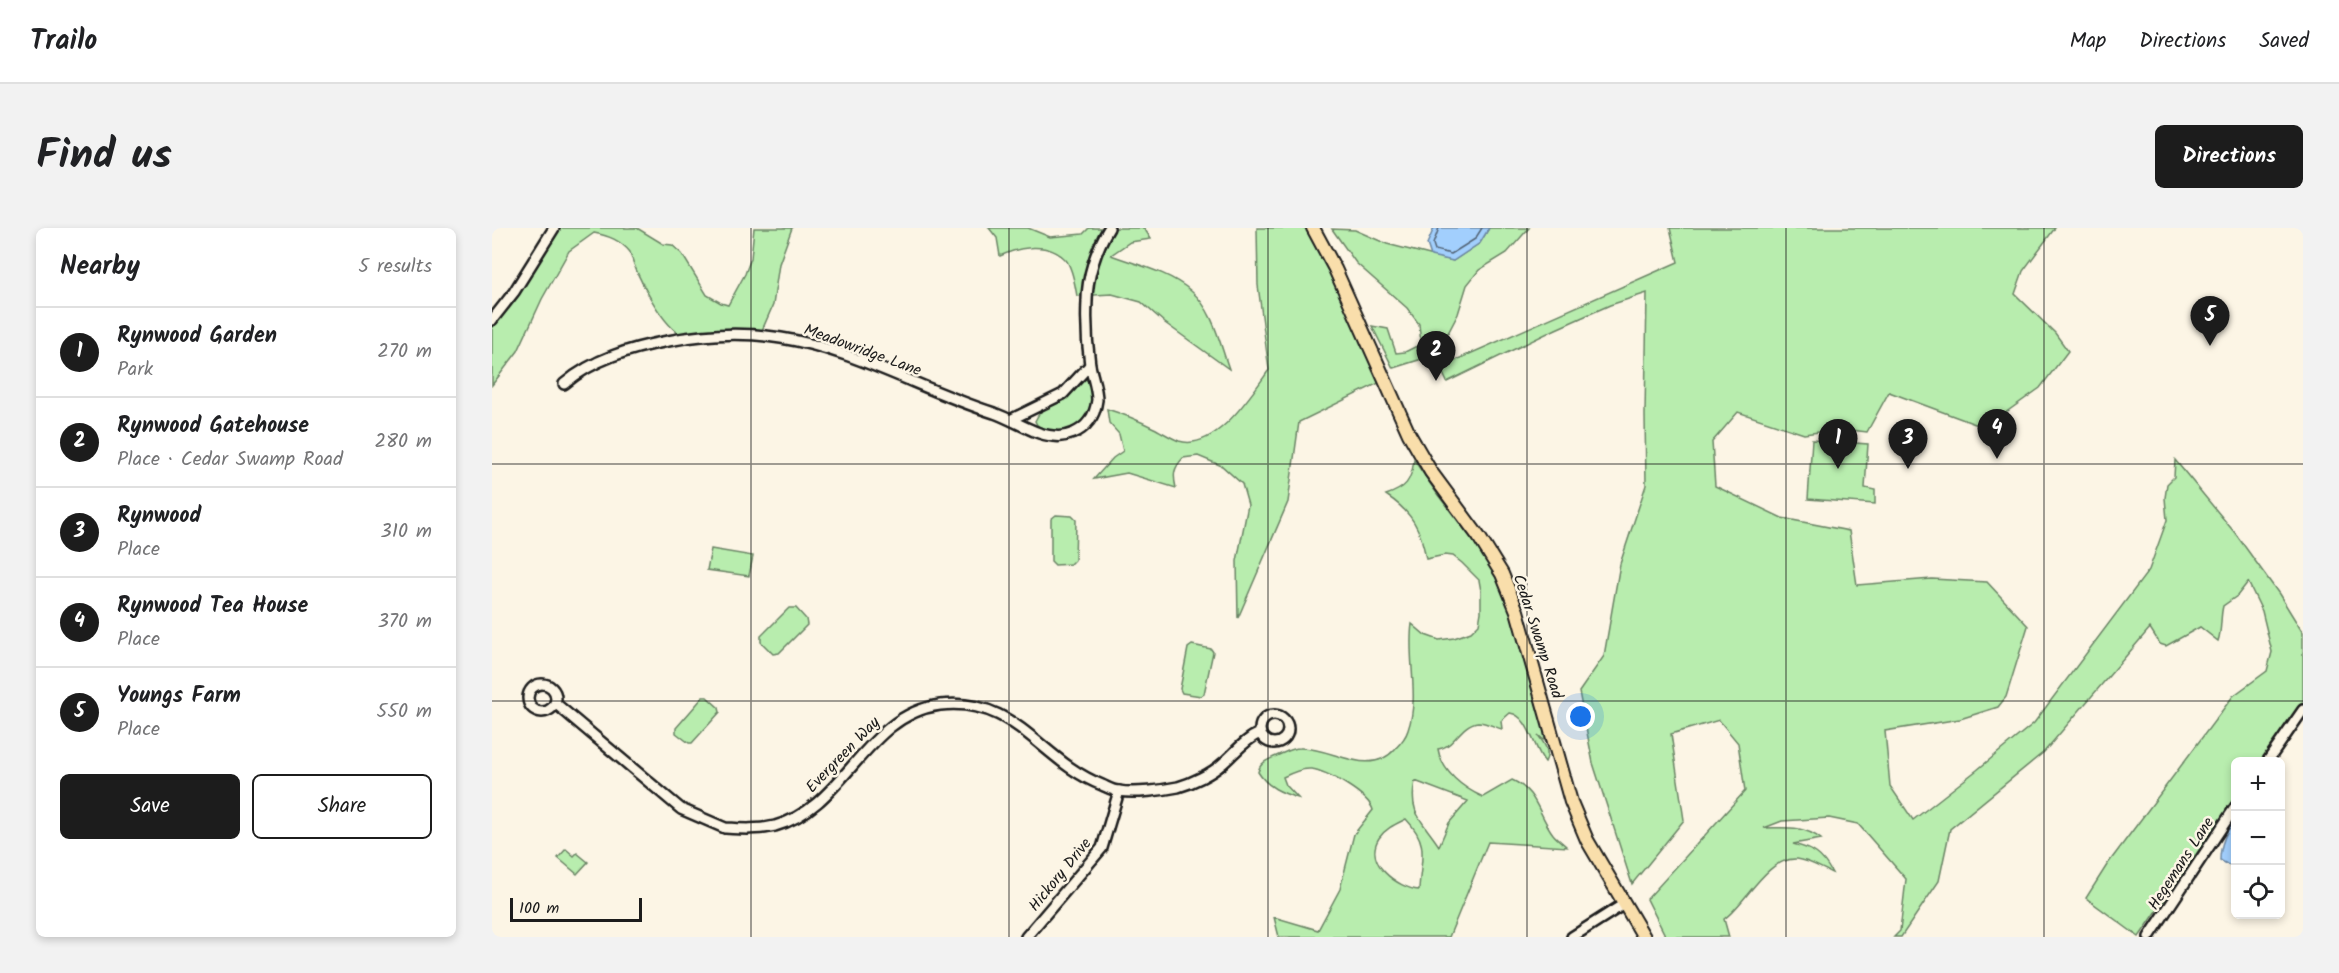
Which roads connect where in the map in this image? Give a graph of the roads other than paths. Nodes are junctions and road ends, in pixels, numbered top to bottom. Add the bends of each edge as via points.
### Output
1 (554, 228) edge
2 (1108, 228) edge
3 (1313, 228) edge
4 (492, 320) edge
5 (1090, 365) junction
6 (564, 384) dead end
7 (1012, 419) junction
8 (555, 703) dead end
9 (2303, 710) edge
10 (1260, 733) dead end
11 (2270, 757) edge
12 (1119, 792) junction
13 (2232, 811) edge
14 (1624, 904) junction
15 (1026, 937) edge
16 (1572, 937) edge
17 (1644, 937) edge
18 (2150, 937) edge

1 - 4 street
2 - 5 street, Meadowridge Lane via 1097,249 1086,299
3 - 14 main road, Cedar Swamp Road via 1409,434 1502,574 1517,611 1570,802
5 - 7 street via 1063,394
5 - 7 street, Meadowridge Lane via 1097,400 1089,423 1080,430 1052,436
6 - 7 street, Meadowridge Lane via 586,367 648,345 686,338 751,335 819,346
8 - 12 street, Evergreen Way via 681,809 725,828 776,826 800,815 817,803 891,725 908,714 940,705 978,707 1002,715 1072,770
9 - 11 street
10 - 12 street, Evergreen Way via 1219,767 1191,782
12 - 15 street, Hickory Drive via 1102,848
13 - 18 street, Hegemans Lane
14 - 16 street
14 - 17 main road, Cedar Swamp Road

